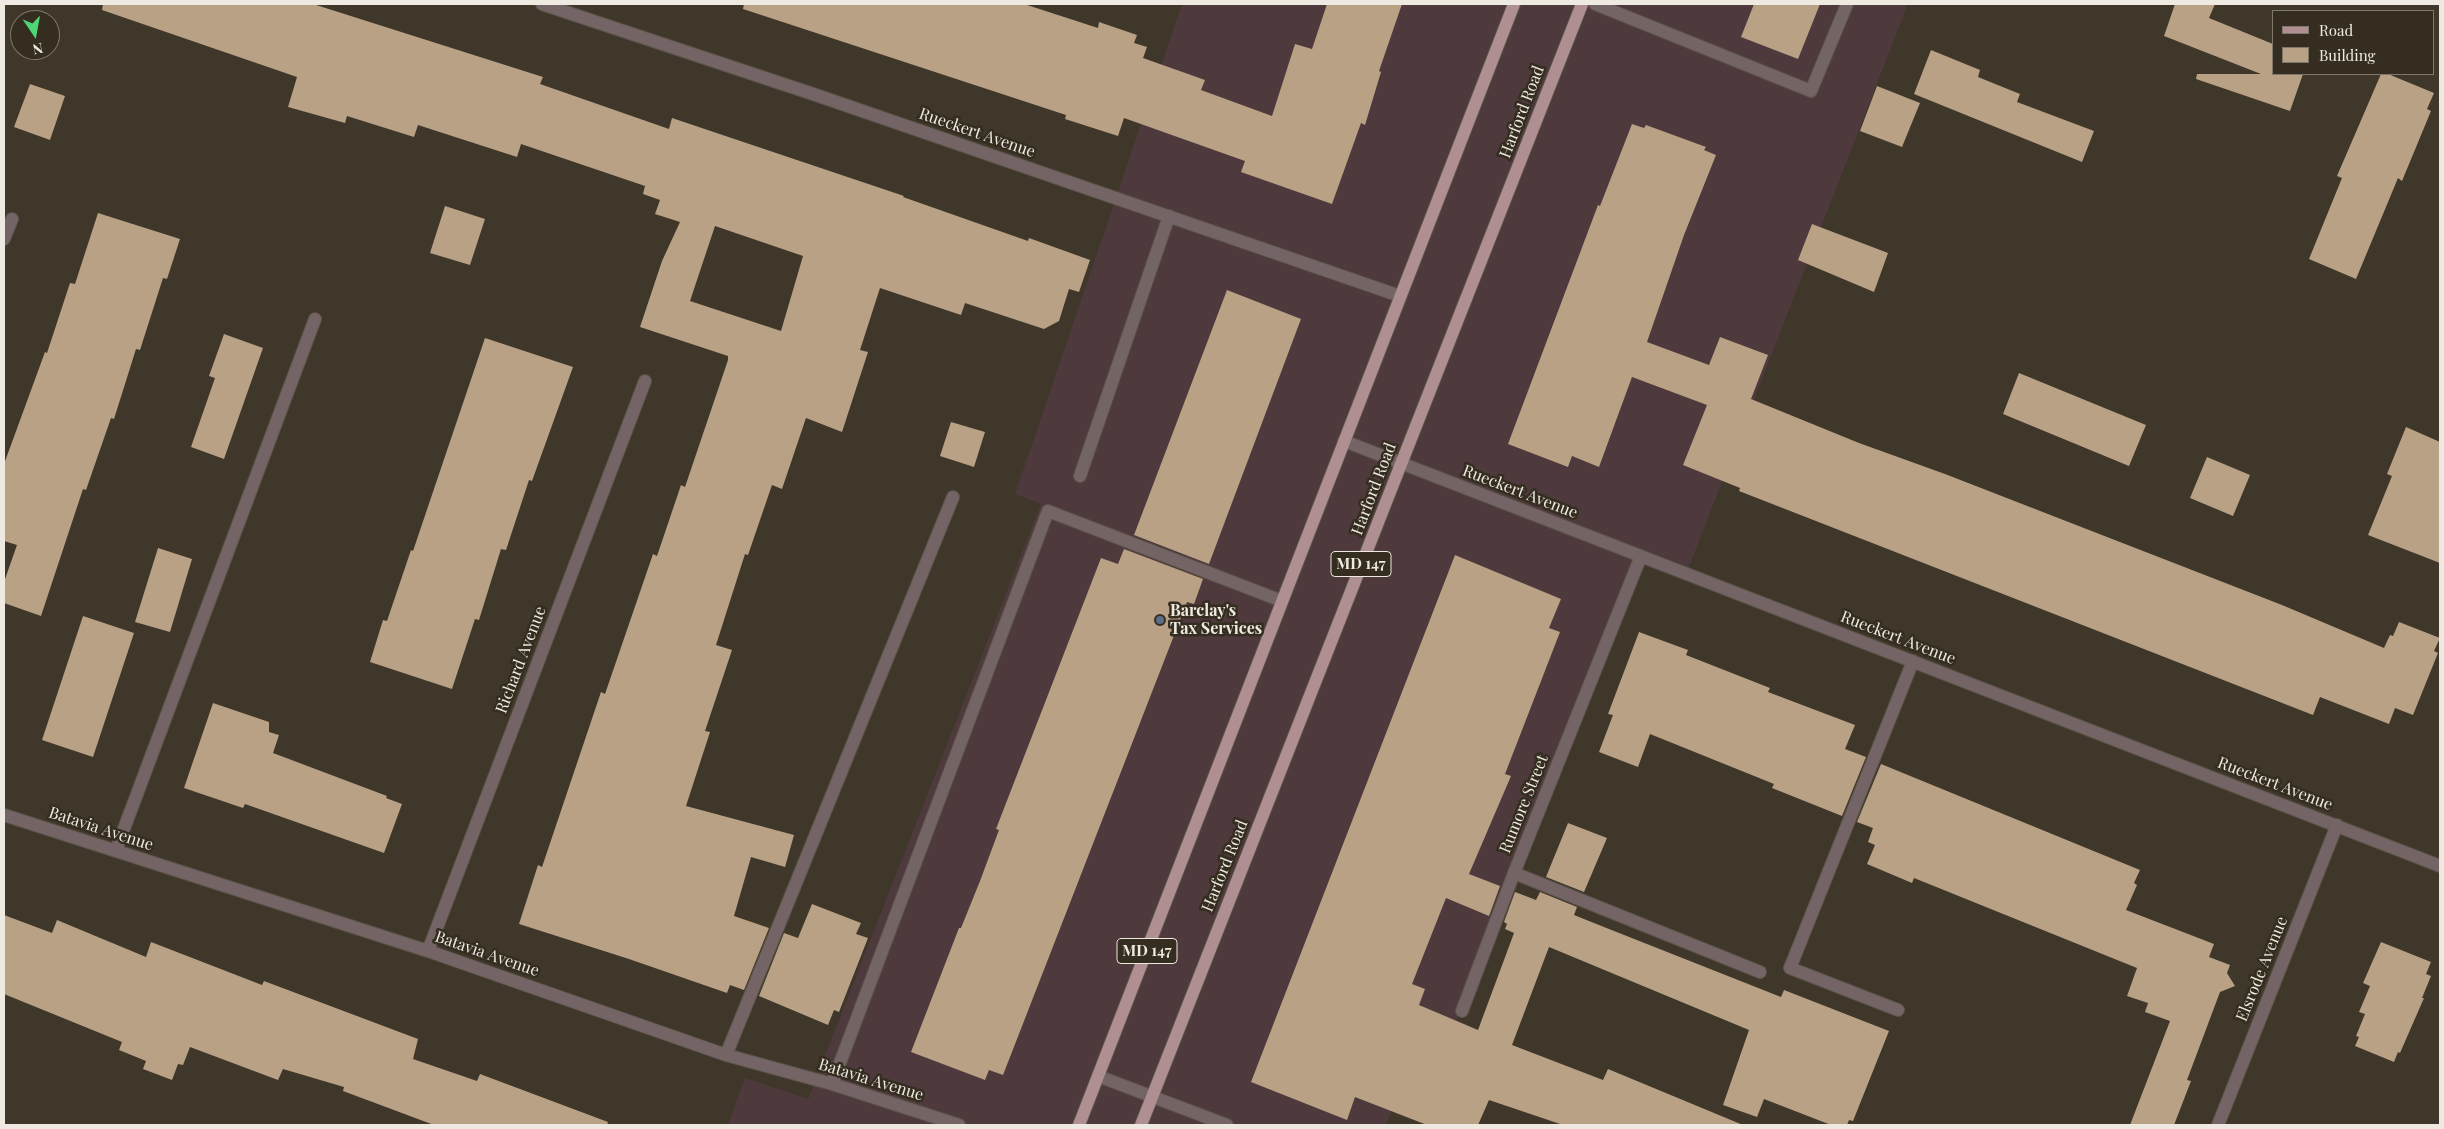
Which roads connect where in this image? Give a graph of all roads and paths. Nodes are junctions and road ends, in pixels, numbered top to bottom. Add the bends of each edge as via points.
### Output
1 (542, 4) edge
2 (1514, 4) edge
3 (1582, 4) edge
4 (1596, 4) edge
5 (1847, 4) edge
6 (1169, 216) junction
7 (12, 219) dead end
8 (4, 239) edge
9 (1400, 296) junction
10 (315, 319) dead end
11 (645, 381) dead end
12 (1344, 441) junction
13 (1401, 463) junction
14 (1080, 476) dead end
15 (953, 497) dead end
16 (1641, 556) junction
17 (1282, 601) junction
18 (1913, 661) junction
19 (4, 815) edge
20 (2337, 826) junction
21 (116, 850) junction
22 (2440, 866) edge
23 (1514, 873) junction
24 (428, 951) junction
25 (1760, 972) dead end
26 (1898, 1010) dead end
27 (1462, 1011) dead end
28 (726, 1055) junction
29 (1098, 1076) junction
30 (832, 1084) junction
31 (1152, 1096) junction
32 (959, 1125) edge
33 (1079, 1125) edge
34 (1141, 1125) edge
35 (1227, 1125) edge
36 (2218, 1125) edge

1 - 6 street, Rueckert Avenue
2 - 9 main road, MD 147
3 - 13 main road, Harford Road / MD 147
4 - 5 street via 1811,91
6 - 9 street, Rueckert Avenue
6 - 14 street
7 - 8 street
9 - 12 main road, MD 147
10 - 21 street
11 - 24 street, Richard Avenue
12 - 13 street, Rueckert Avenue
12 - 17 main road, MD 147
13 - 16 street, Rueckert Avenue
13 - 31 main road, Harford Road / MD 147
15 - 28 street
16 - 18 street, Rueckert Avenue
16 - 23 street, Rumore Street
17 - 29 main road, MD 147
17 - 30 street via 1048,511
18 - 20 street, Rueckert Avenue
18 - 26 street via 1790,968
19 - 21 street, Batavia Avenue
20 - 22 street, Rueckert Avenue
20 - 36 street, Elsrode Avenue
21 - 24 street, Batavia Avenue
23 - 25 street, Rumore Street
23 - 27 street
24 - 28 street, Batavia Avenue
28 - 30 street, Batavia Avenue
29 - 31 street
29 - 33 main road, MD 147
30 - 32 street, Batavia Avenue
31 - 34 main road, Harford Road / MD 147
31 - 35 street

